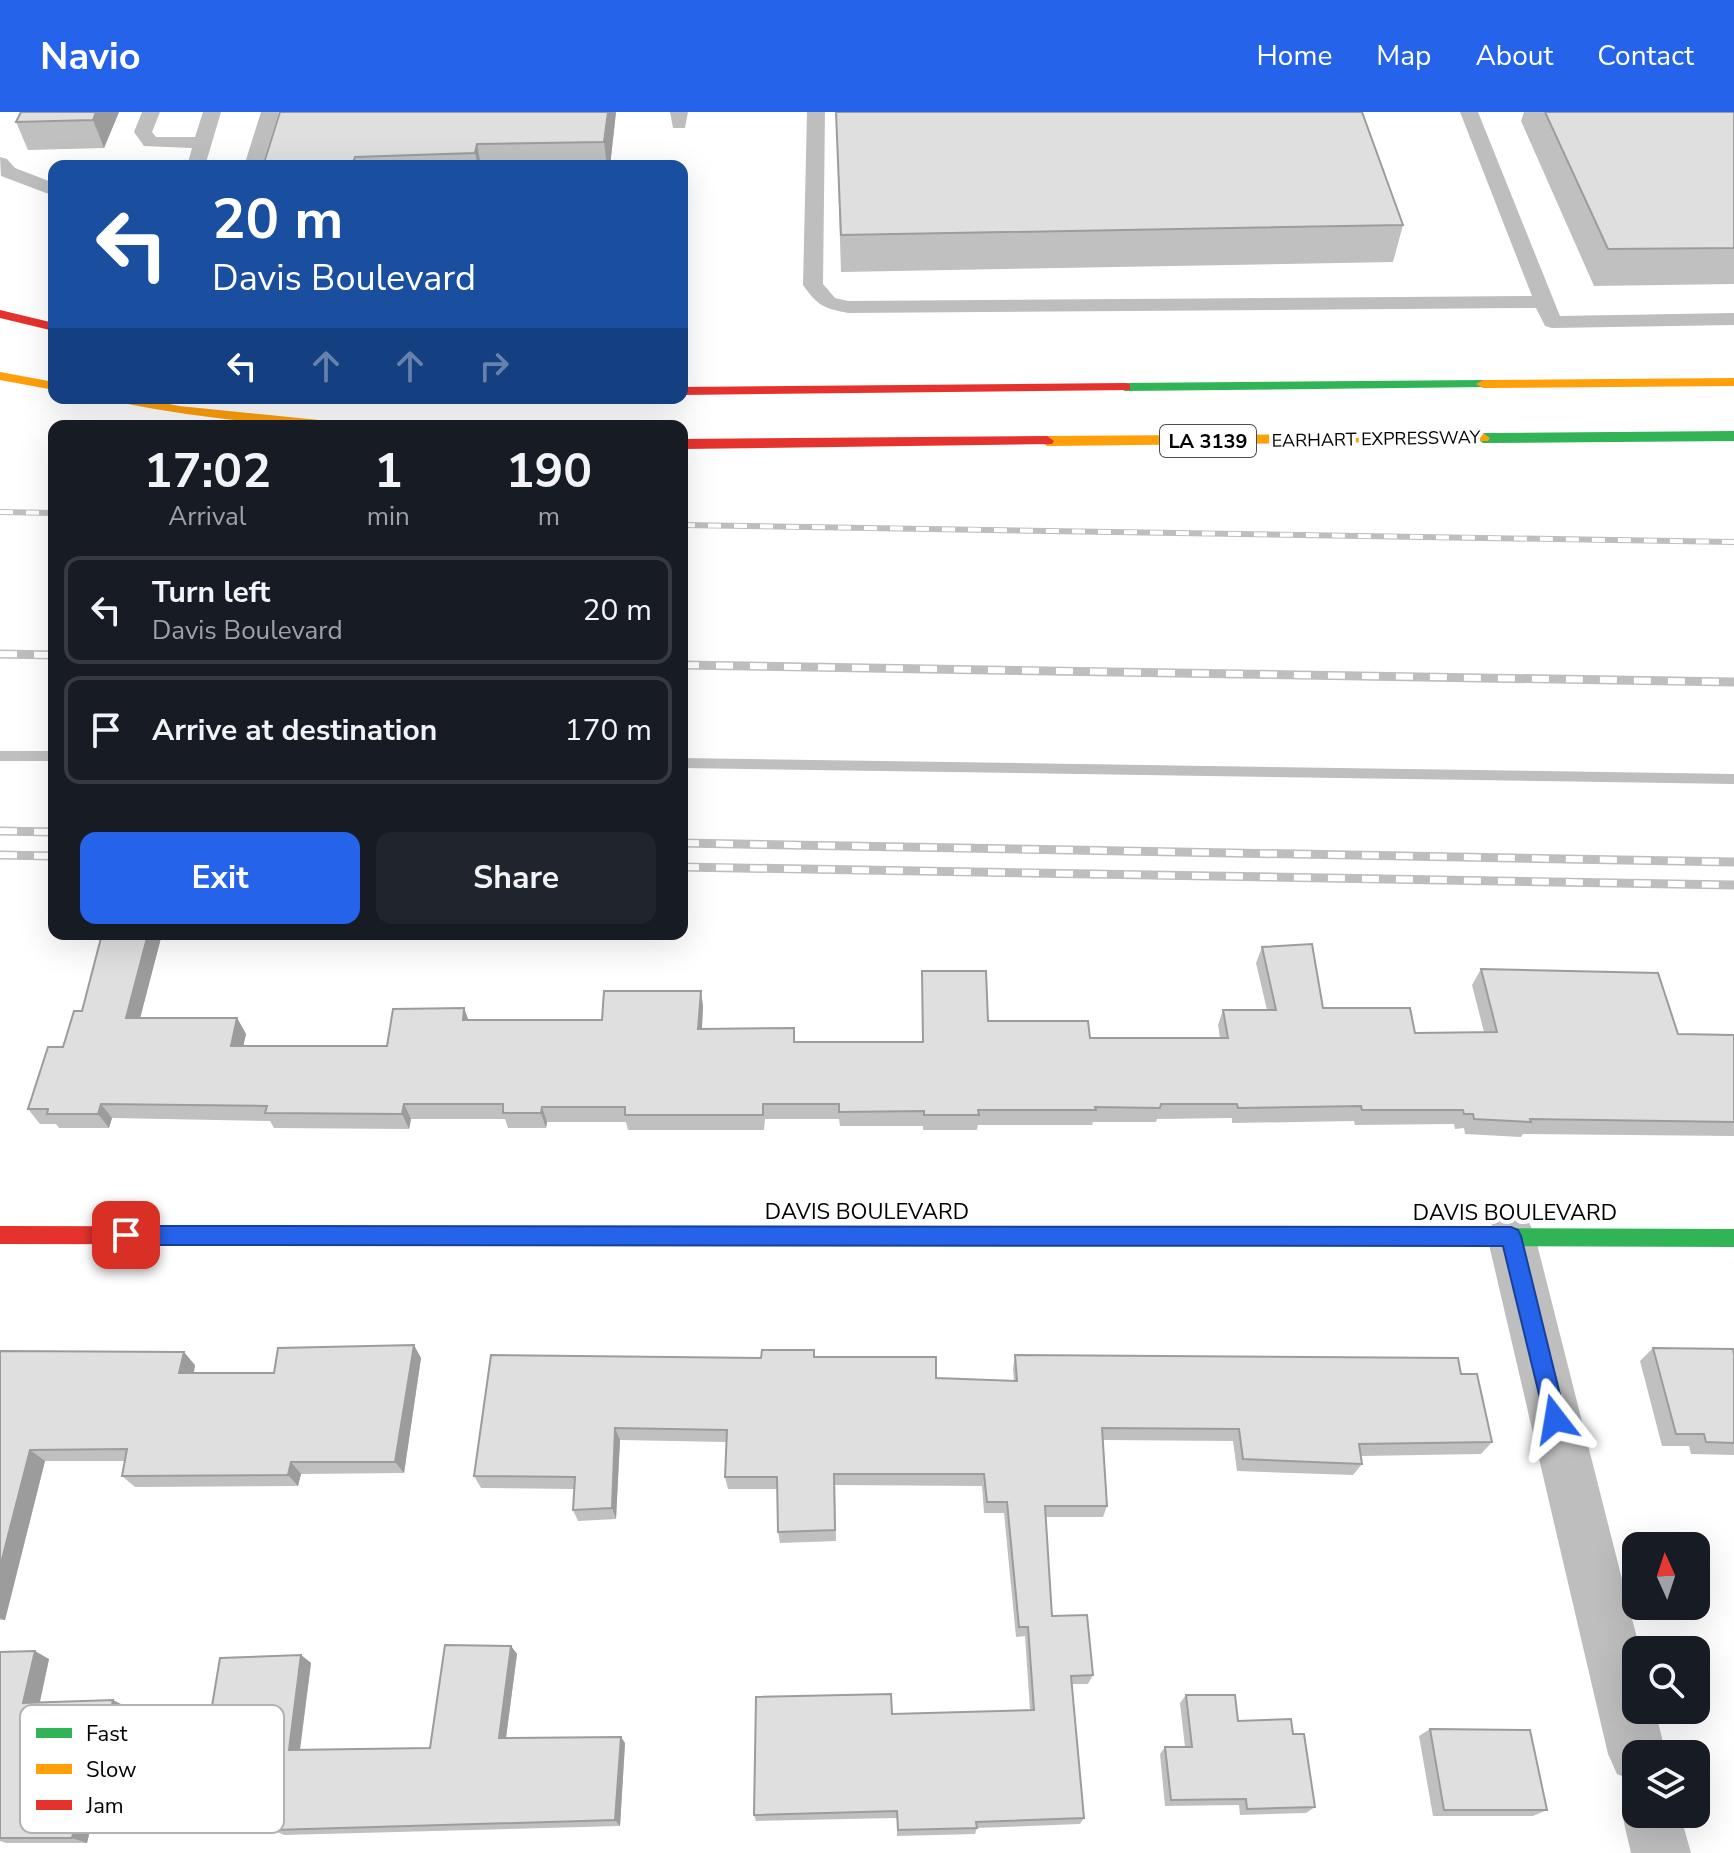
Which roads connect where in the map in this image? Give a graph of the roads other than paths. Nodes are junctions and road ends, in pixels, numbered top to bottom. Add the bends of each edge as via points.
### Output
1 (151, 112) edge
2 (212, 112) edge
3 (270, 112) edge
4 (816, 112) edge
5 (1469, 112) edge
6 (203, 143) junction
7 (198, 160) edge
8 (255, 160) edge
9 (0, 163) edge
10 (48, 188) edge
11 (1545, 302) junction
12 (0, 314) edge
13 (1734, 319) edge
14 (48, 326) edge
15 (0, 376) edge
16 (1734, 382) edge
17 (48, 385) edge
18 (688, 391) edge
19 (148, 404) edge
20 (279, 420) edge
21 (1734, 436) edge
22 (688, 444) edge
23 (0, 1235) edge
24 (1511, 1236) junction
25 (1734, 1238) edge
26 (1634, 1740) edge
27 (1655, 1828) edge
28 (1661, 1853) edge

1 - 6 lane via 143,132 151,142
2 - 6 lane
3 - 8 lane
4 - 11 lane via 813,285 828,303 848,307
5 - 11 lane
6 - 7 lane
9 - 10 lane via 8,172
11 - 13 lane via 1552,322
12 - 14 main road
15 - 17 main road
16 - 18 main road
19 - 20 main road
21 - 22 main road, EARHART EXPRESSWAY / LA 3139
23 - 24 main road, DAVIS BOULEVARD
24 - 25 main road, DAVIS BOULEVARD
24 - 26 street
27 - 28 street

